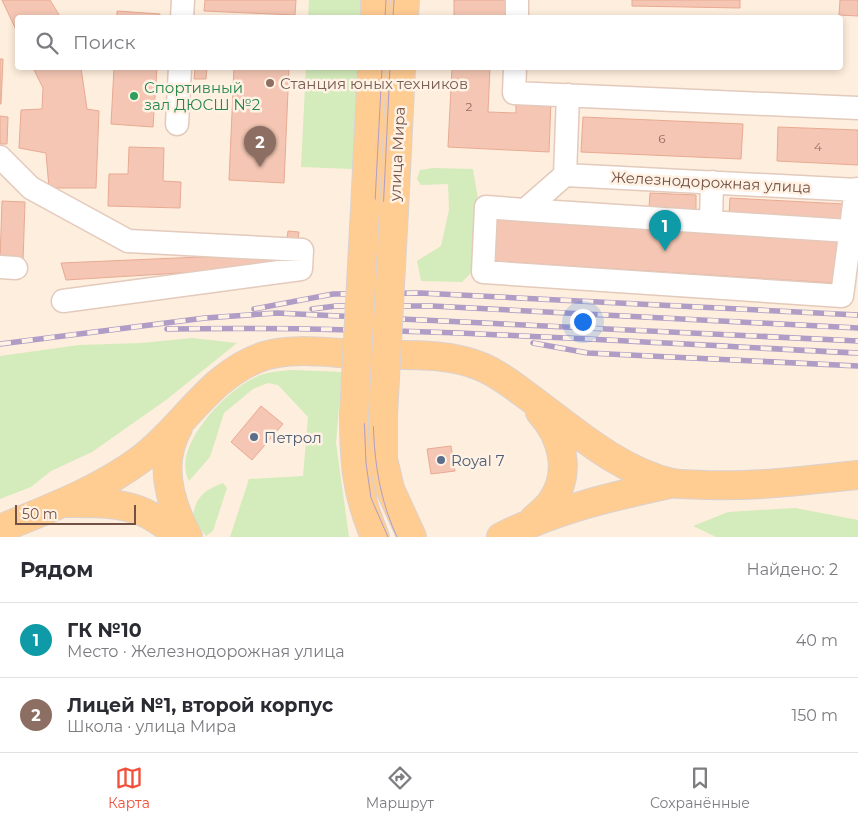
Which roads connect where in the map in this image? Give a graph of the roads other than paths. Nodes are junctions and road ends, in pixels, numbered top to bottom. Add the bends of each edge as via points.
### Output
1 (183, 0) edge
2 (376, 0) edge
3 (405, 0) edge
4 (518, 0) edge
5 (182, 15) edge
6 (375, 15) edge
7 (404, 15) edge
8 (517, 15) edge
9 (180, 70) edge
10 (372, 70) edge
11 (401, 70) edge
12 (515, 70) edge
13 (568, 95) junction
14 (858, 108) edge
15 (177, 124) dead end
16 (0, 157) edge
17 (565, 175) junction
18 (712, 182) junction
19 (857, 190) edge
20 (525, 210) junction
21 (711, 222) junction
22 (854, 232) edge
23 (63, 301) dead end
24 (508, 382) junction
25 (186, 416) junction
26 (858, 475) edge
27 (674, 483) junction
28 (396, 502) junction
29 (62, 503) junction
30 (531, 522) junction
31 (0, 529) edge
32 (370, 529) edge
33 (183, 537) edge
34 (188, 537) edge
35 (412, 537) edge
36 (434, 537) edge
37 (501, 537) edge

1 - 5 street
2 - 6 main road
3 - 7 main road
4 - 8 street
9 - 15 street
10 - 32 main road, улица Мира, bridge via 354,414 357,486
11 - 28 main road, улица Мира, bridge via 383,416 383,459
12 - 13 street via 514,93
13 - 14 street
13 - 17 street
16 - 23 street via 31,188 128,241 302,250 302,269
17 - 18 street, Железнодорожная улица
17 - 20 street
18 - 19 street, Железнодорожная улица
18 - 21 street
19 - 22 street
20 - 21 street
20 - 22 street via 486,207 483,272 842,296
21 - 22 street
24 - 25 main road via 482,367 460,360 294,352 266,355 245,364 204,393
24 - 27 main road via 612,458
24 - 30 main road via 547,420 562,455 562,474 552,502
25 - 29 main road via 163,441 136,462
25 - 34 main road via 174,436 167,468 178,518
26 - 27 main road via 734,486
27 - 30 main road via 579,505
28 - 35 main road, улица Мира
28 - 36 main road via 422,530
29 - 31 main road
29 - 33 main road via 103,504 144,512
30 - 37 main road

